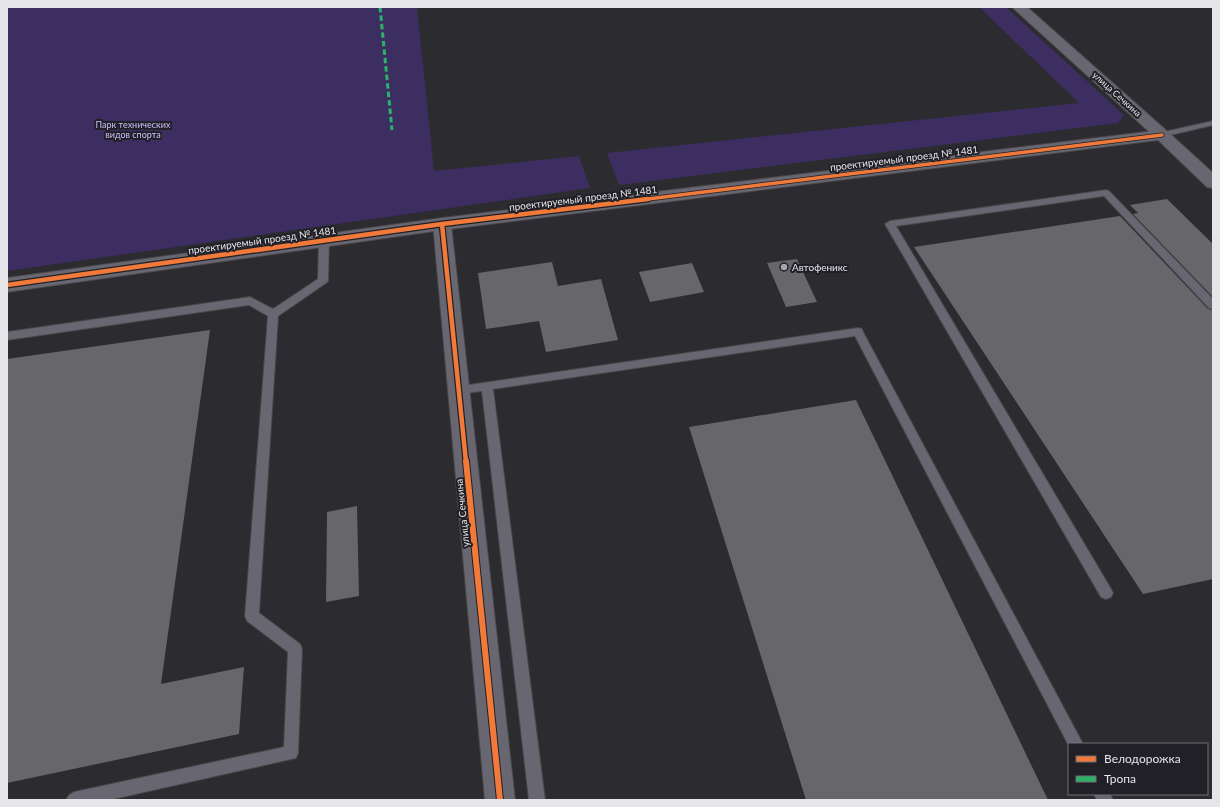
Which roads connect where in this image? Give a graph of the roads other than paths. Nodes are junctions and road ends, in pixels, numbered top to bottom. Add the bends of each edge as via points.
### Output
1 (1019, 7) edge
2 (1213, 123) edge
3 (1162, 135) junction
4 (1213, 183) edge
5 (442, 224) junction
6 (324, 241) junction
7 (7, 285) edge
8 (1213, 305) edge
9 (273, 314) junction
10 (7, 336) edge
11 (487, 386) junction
12 (459, 390) junction
13 (1106, 593) dead end
14 (1075, 743) edge
15 (74, 800) edge
16 (500, 800) edge
17 (536, 800) edge

1 - 3 street, улица Сечкина
2 - 3 lane
3 - 4 street, улица Сечкина
3 - 5 street, проектируемый проезд № 1481
5 - 6 street, проектируемый проезд № 1481
5 - 12 street, улица Сечкина
6 - 7 street, проектируемый проезд № 1481
6 - 9 lane via 323,281
8 - 13 lane via 1106,193 890,224
9 - 10 lane via 250,301
9 - 15 lane via 252,616 295,649 291,753
11 - 12 lane
11 - 14 lane via 858,332
11 - 17 lane
12 - 16 street, улица Сечкина

